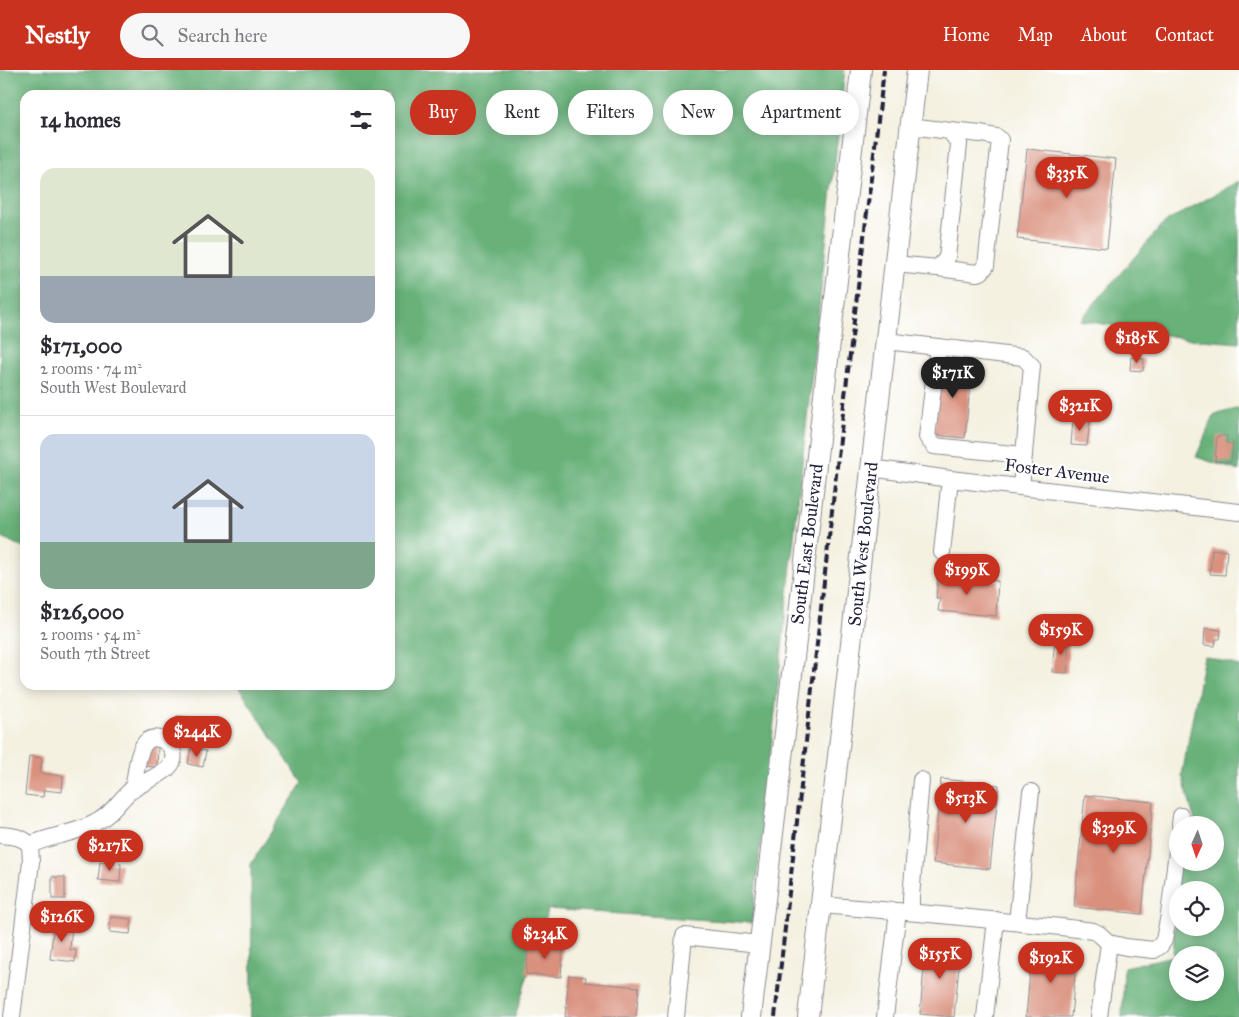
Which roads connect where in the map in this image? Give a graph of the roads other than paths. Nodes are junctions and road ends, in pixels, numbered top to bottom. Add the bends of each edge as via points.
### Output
1 (861, 70) edge
2 (917, 70) edge
3 (910, 126) junction
4 (950, 131) junction
5 (894, 264) junction
6 (938, 268) junction
7 (886, 341) junction
8 (938, 347) junction
9 (1024, 455) junction
10 (871, 468) junction
11 (950, 479) junction
12 (1021, 487) junction
13 (1239, 512) edge
14 (942, 552) dead end
15 (920, 780) dead end
16 (133, 790) dead end
17 (1031, 792) dead end
18 (0, 835) edge
19 (30, 845) junction
20 (1174, 871) edge
21 (821, 905) junction
22 (904, 911) junction
23 (996, 920) junction
24 (1017, 922) junction
25 (1109, 943) junction
26 (760, 944) junction
27 (12, 1017) edge
28 (676, 1017) edge
29 (751, 1017) edge
30 (808, 1017) edge
31 (884, 1017) edge
32 (986, 1017) edge
33 (1099, 1017) edge

1 - 26 main road, South East Boulevard
2 - 3 main road, South West Boulevard
3 - 4 street
3 - 5 main road, South West Boulevard
4 - 6 street via 958,144 947,258
4 - 6 street via 981,134 1000,140 986,266 977,273
5 - 6 street
5 - 7 main road, South West Boulevard
7 - 8 street
7 - 10 main road, South West Boulevard
8 - 9 street via 1024,357 1032,366
8 - 9 street via 927,437 934,446
9 - 12 street
10 - 11 street, Foster Avenue
10 - 21 main road, South West Boulevard
11 - 12 street, Foster Avenue
11 - 14 street
12 - 13 street, Foster Avenue
15 - 22 street via 911,897
16 - 19 street via 95,823
17 - 24 street
18 - 19 street via 26,840
19 - 27 street via 31,862
20 - 25 street via 1169,915 1160,946 1154,950
21 - 22 street
21 - 30 main road, South West Boulevard
22 - 23 street
22 - 31 street
23 - 24 street
23 - 32 street
24 - 25 street via 1093,931
25 - 33 street
26 - 28 street via 684,936
26 - 29 main road, South East Boulevard

